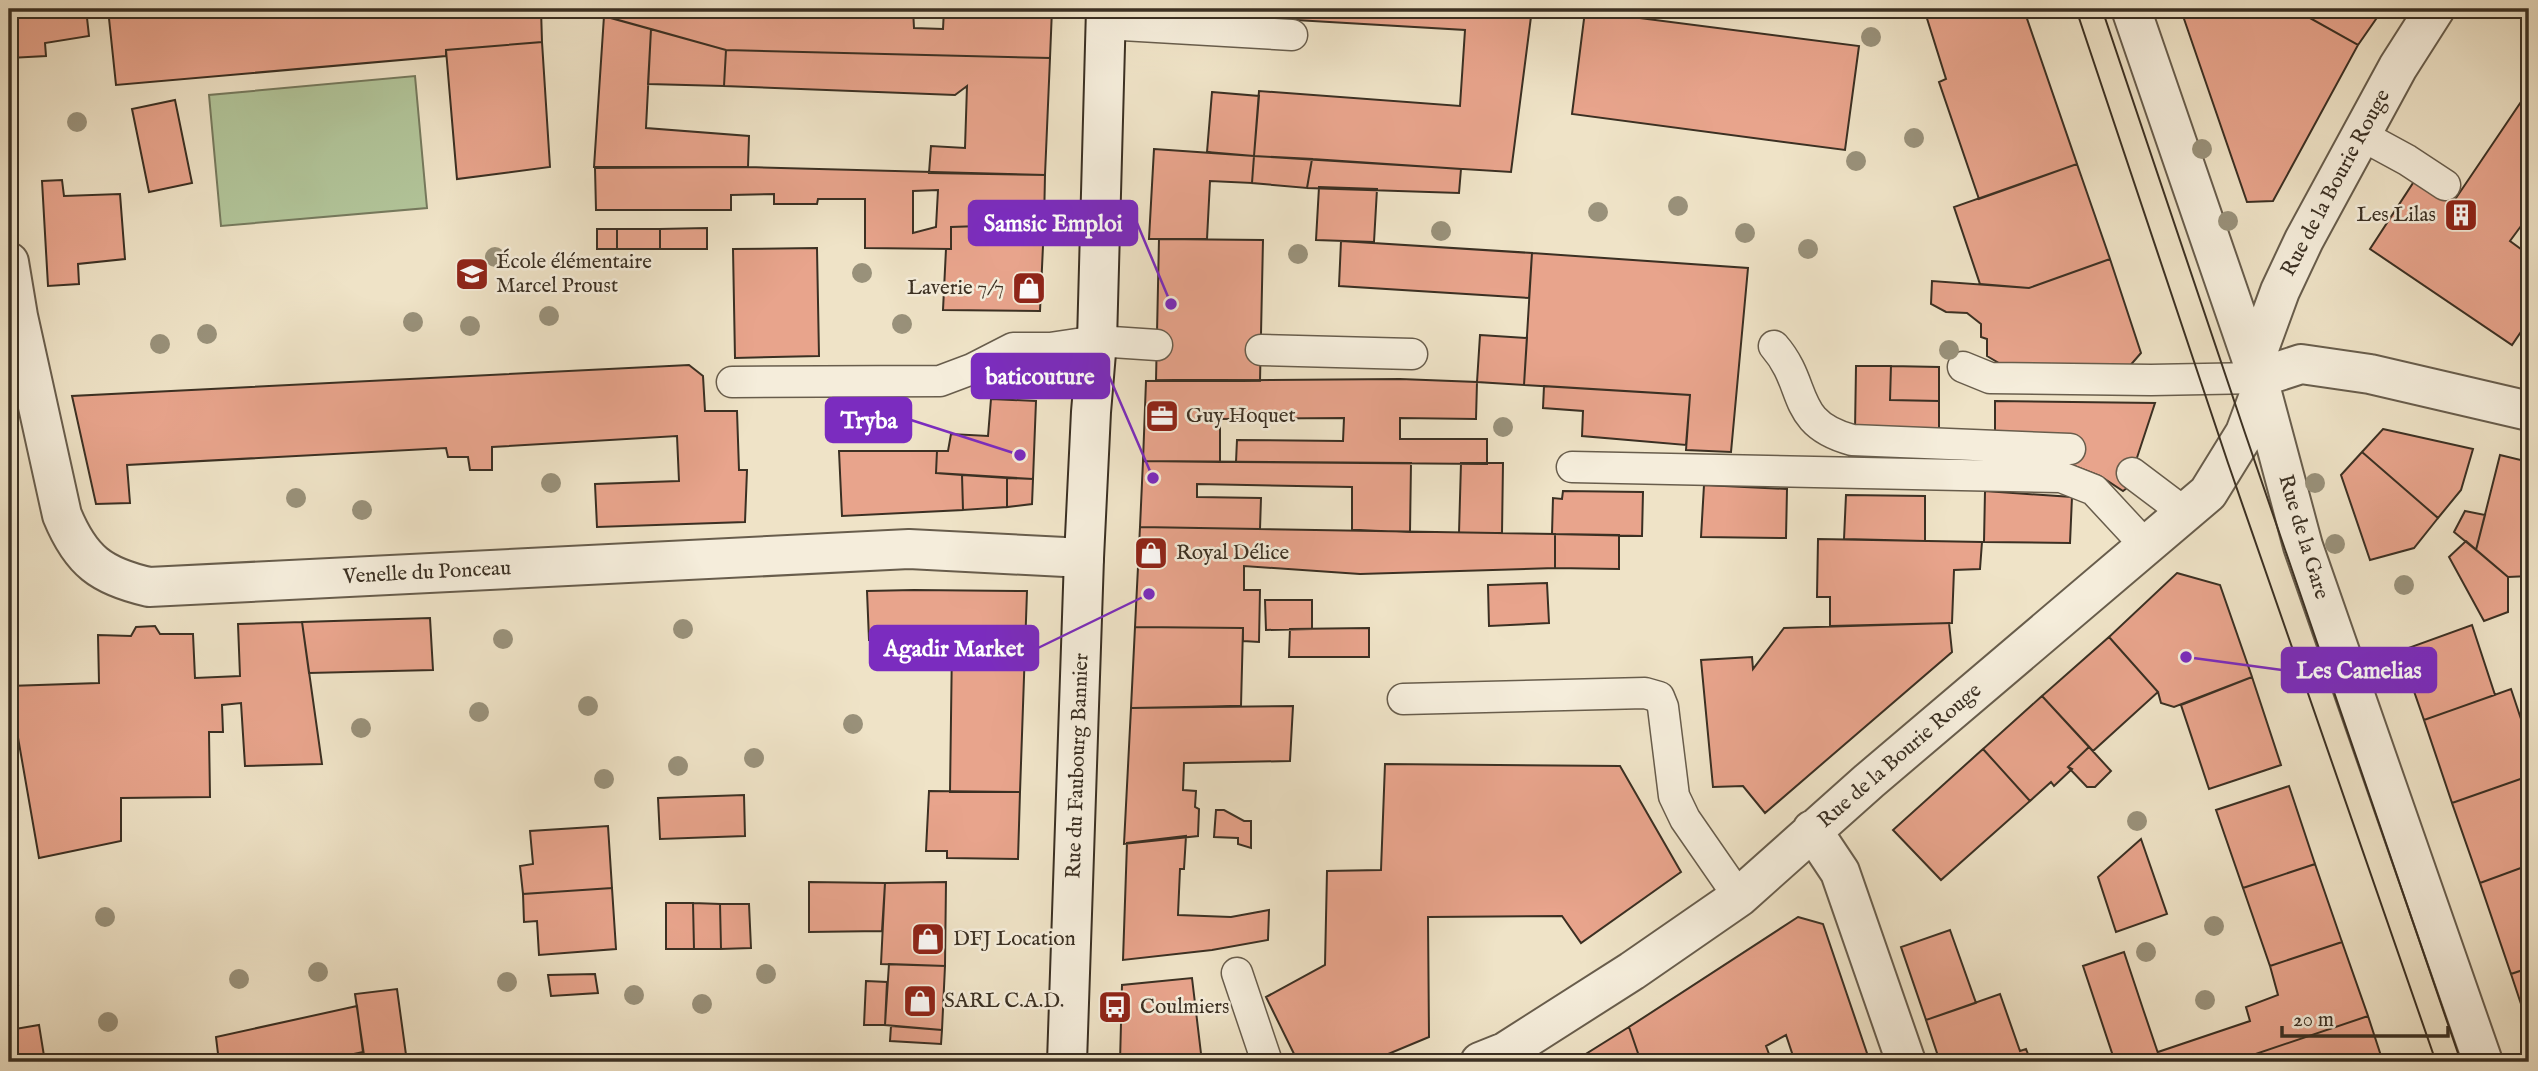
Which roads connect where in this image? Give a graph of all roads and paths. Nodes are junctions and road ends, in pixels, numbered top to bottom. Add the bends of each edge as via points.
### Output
1 (2132, 9) edge
2 (2435, 9) edge
3 (1105, 16) edge
4 (1292, 35) dead end
5 (2361, 135) junction
6 (2445, 185) dead end
7 (9, 262) edge
8 (1097, 341) junction
9 (1157, 345) dead end
10 (1774, 345) dead end
11 (1261, 350) dead end
12 (1412, 354) dead end
13 (1963, 367) dead end
14 (2257, 378) junction
15 (732, 382) dead end
16 (2529, 411) edge
17 (2070, 449) dead end
18 (1572, 467) dead end
19 (2132, 472) dead end
20 (2185, 513) junction
21 (2146, 546) junction
22 (1084, 558) junction
23 (1404, 699) dead end
24 (1812, 831) junction
25 (1739, 897) junction
26 (1237, 974) dead end
27 (1067, 1062) edge
28 (1267, 1062) edge
29 (1480, 1062) edge
30 (1906, 1062) edge
31 (2483, 1062) edge

1 - 14 street, Rue de la Gare
2 - 5 street, Rue de la Bourie Rouge
3 - 4 lane
3 - 8 street, Rue du Faubourg Bannier
5 - 6 lane
5 - 14 street, Rue de la Bourie Rouge via 2280,290
7 - 22 street, Venelle du Ponceau via 62,515 73,541 91,562 118,580 149,587 909,549
8 - 9 lane
8 - 15 lane via 1013,348 940,381
8 - 22 street, Rue du Faubourg Bannier
10 - 17 lane via 1787,360 1806,410 1818,426 1835,435
11 - 12 lane
13 - 14 lane via 1990,378
14 - 16 street via 2301,364 2370,374
14 - 20 street, Rue de la Bourie Rouge via 2245,433 2208,493
14 - 31 street, Rue de la Gare via 2303,546
18 - 21 lane via 2061,477 2094,490
19 - 20 lane
20 - 21 street, Rue de la Bourie Rouge
21 - 24 street, Rue de la Bourie Rouge
22 - 27 street, Rue du Faubourg Bannier
23 - 25 lane via 1645,693 1659,697 1674,796
24 - 25 street, Rue de la Bourie Rouge
24 - 30 street via 1840,872
25 - 29 street, Rue de la Bourie Rouge via 1505,1052
26 - 28 lane

